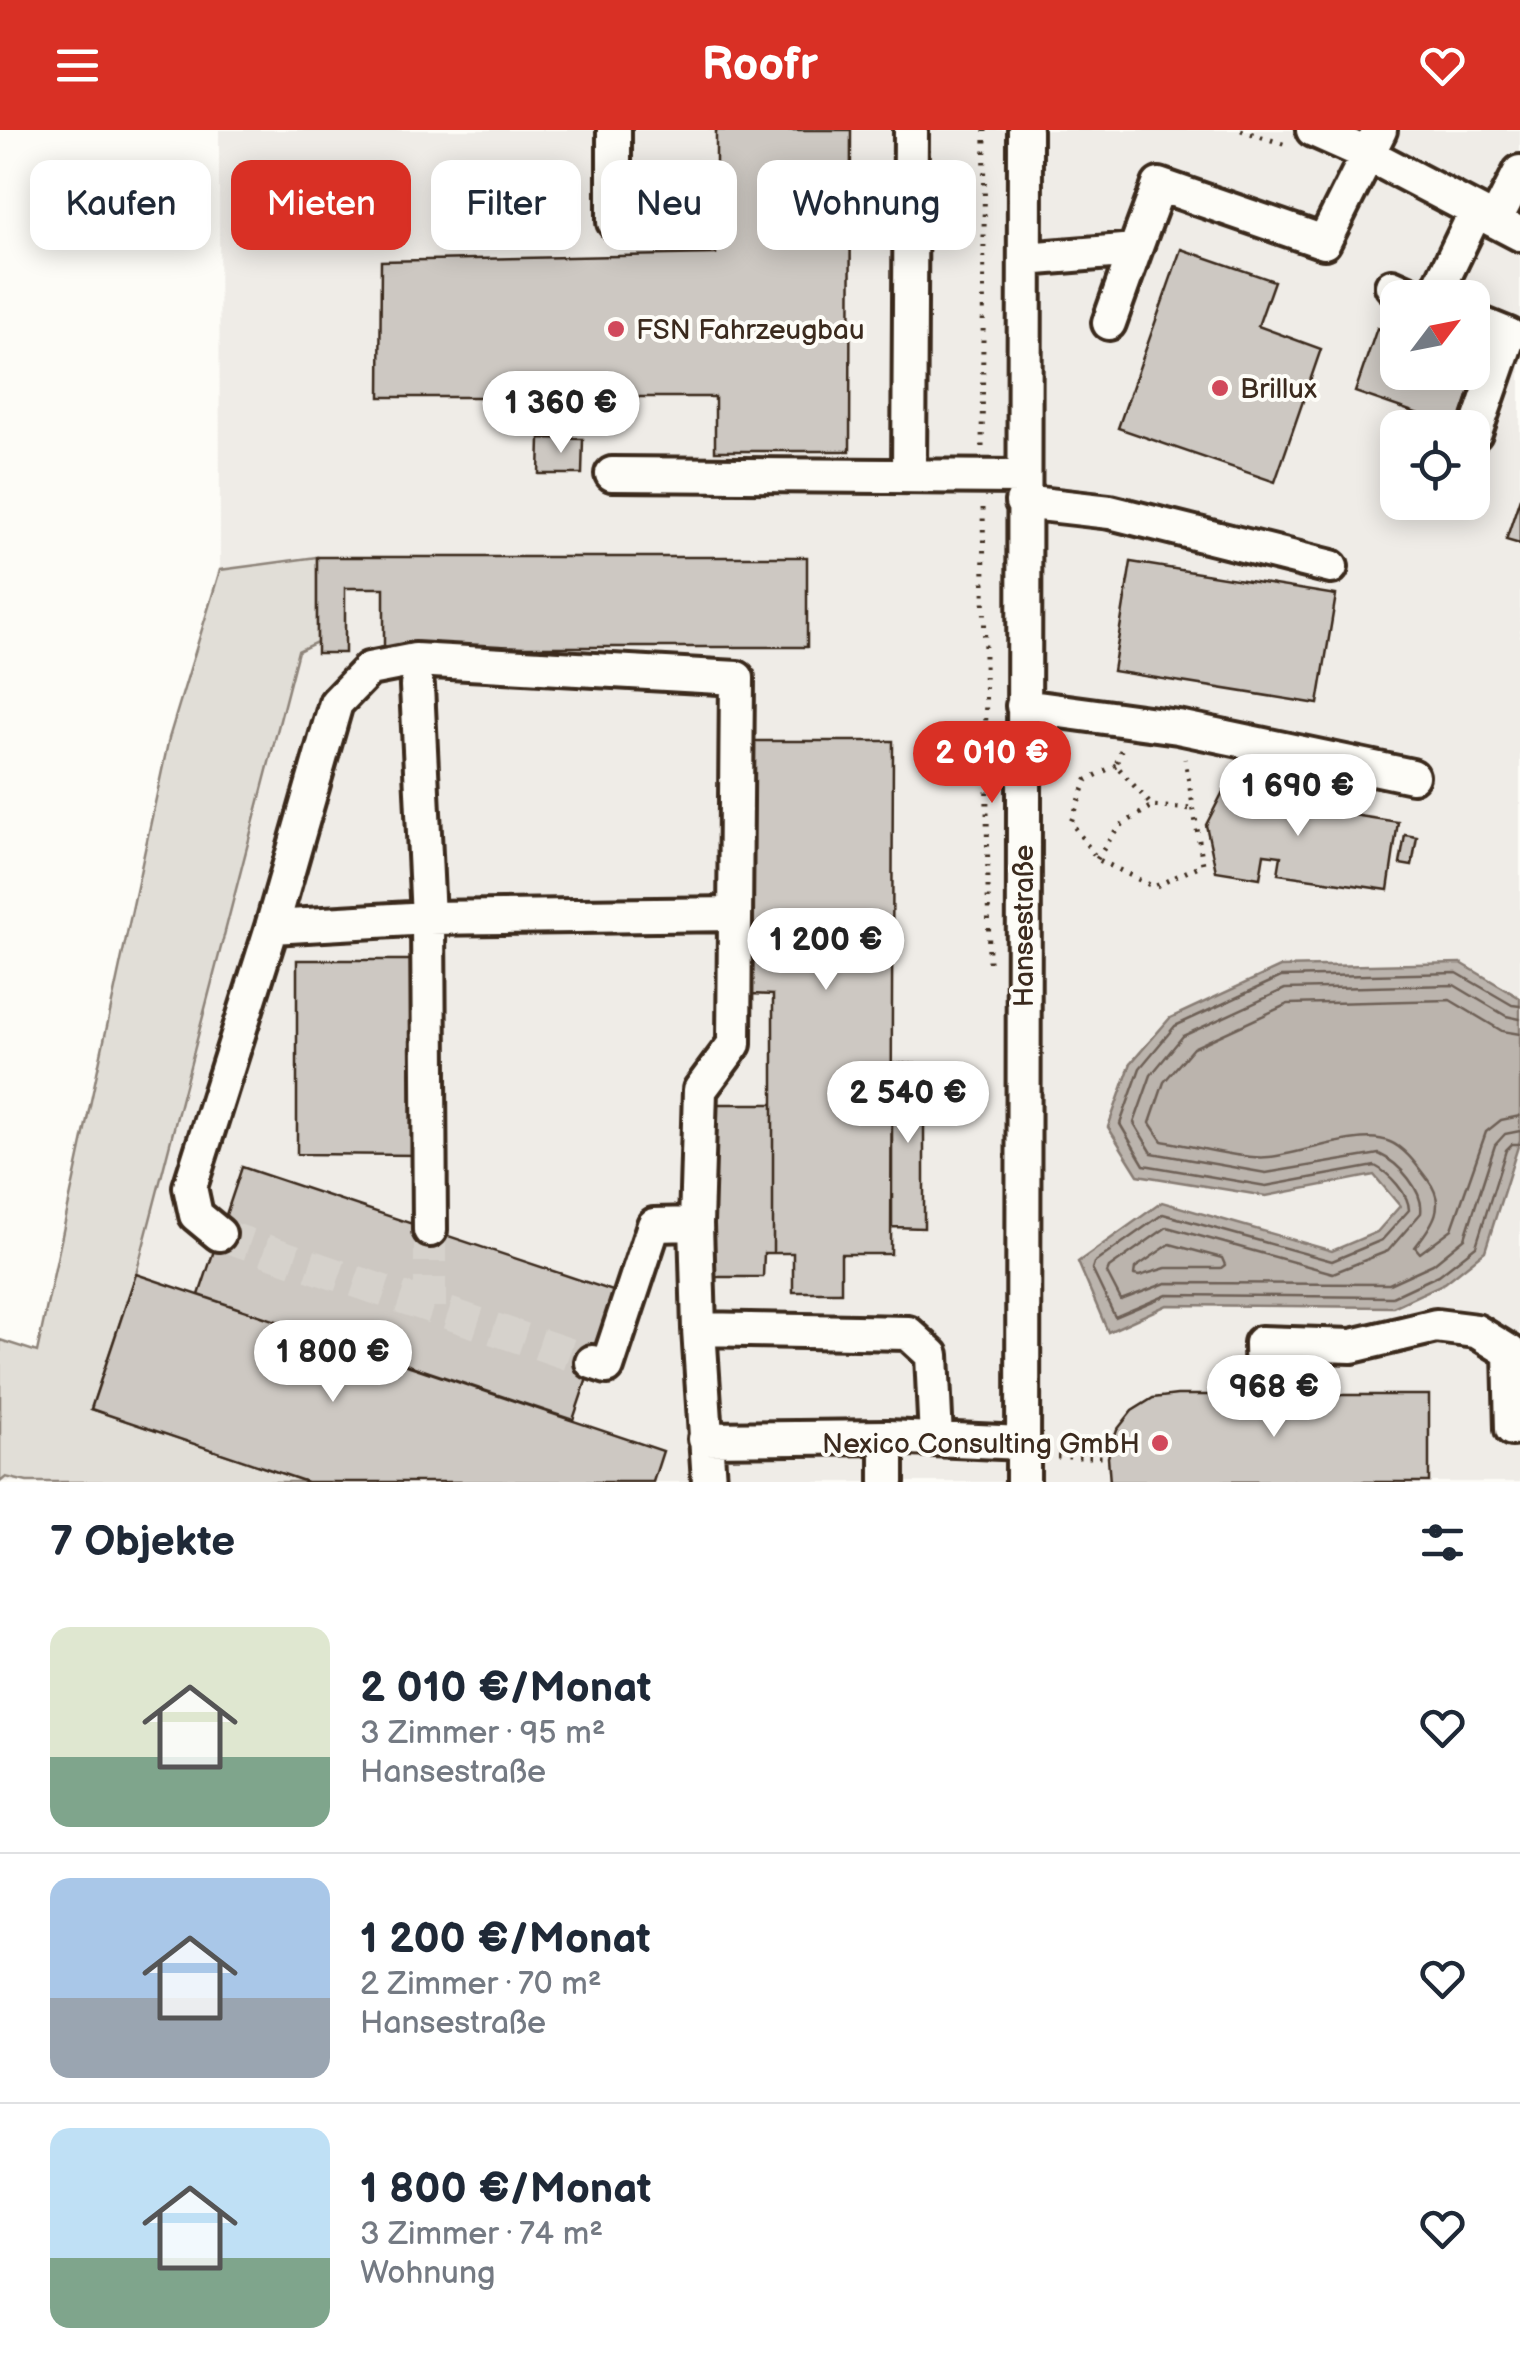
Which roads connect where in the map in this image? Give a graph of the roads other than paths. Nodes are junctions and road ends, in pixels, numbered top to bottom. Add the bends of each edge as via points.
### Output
1 (614, 130) edge
2 (911, 130) edge
3 (1025, 130) edge
4 (1313, 130) edge
5 (1374, 142) edge
6 (614, 160) edge
7 (1520, 172) edge
8 (1497, 222) edge
9 (1135, 250) junction
10 (1025, 259) junction
11 (1449, 280) edge
12 (1110, 323) dead end
13 (1490, 327) edge
14 (1484, 410) edge
15 (612, 474) dead end
16 (909, 476) junction
17 (1022, 490) junction
18 (1331, 567) dead end
19 (416, 686) dead end
20 (1023, 706) junction
21 (1412, 776) dead end
22 (735, 914) junction
23 (428, 918) junction
24 (272, 927) junction
25 (696, 1224) junction
26 (430, 1230) tunnel mouth
27 (219, 1234) tunnel mouth
28 (698, 1328) junction
29 (592, 1362) dead end
30 (1262, 1395) dead end
31 (1512, 1429) dead end
32 (888, 1437) junction
33 (936, 1439) junction
34 (705, 1440) junction
35 (1023, 1443) junction
36 (710, 1482) edge
37 (887, 1482) edge
38 (1023, 1482) edge

1 - 6 street
2 - 16 street
3 - 10 street, Hansestraße
4 - 5 street
5 - 8 street
5 - 9 street via 1324,242 1159,185
7 - 8 street
8 - 11 street
9 - 10 street
9 - 12 street
10 - 17 street, Hansestraße
13 - 14 street via 1509,335
15 - 16 street
16 - 17 street via 982,477
17 - 18 street
17 - 20 street, Hansestraße
19 - 23 street
20 - 21 street via 1178,727
20 - 35 street, Hansestraße
22 - 23 street
22 - 24 street via 737,678 415,660 369,669 336,703
22 - 25 street via 734,1044 700,1090
23 - 24 street
23 - 26 street
24 - 27 street via 190,1187 196,1215
25 - 28 street
25 - 29 street via 654,1225 607,1367
28 - 33 street via 908,1333 932,1355
28 - 34 street
30 - 31 street via 1261,1343 1352,1346 1436,1326 1476,1331 1510,1352
32 - 33 street
32 - 34 street
32 - 37 street
33 - 35 street
34 - 36 street
35 - 38 street, Hansestraße

